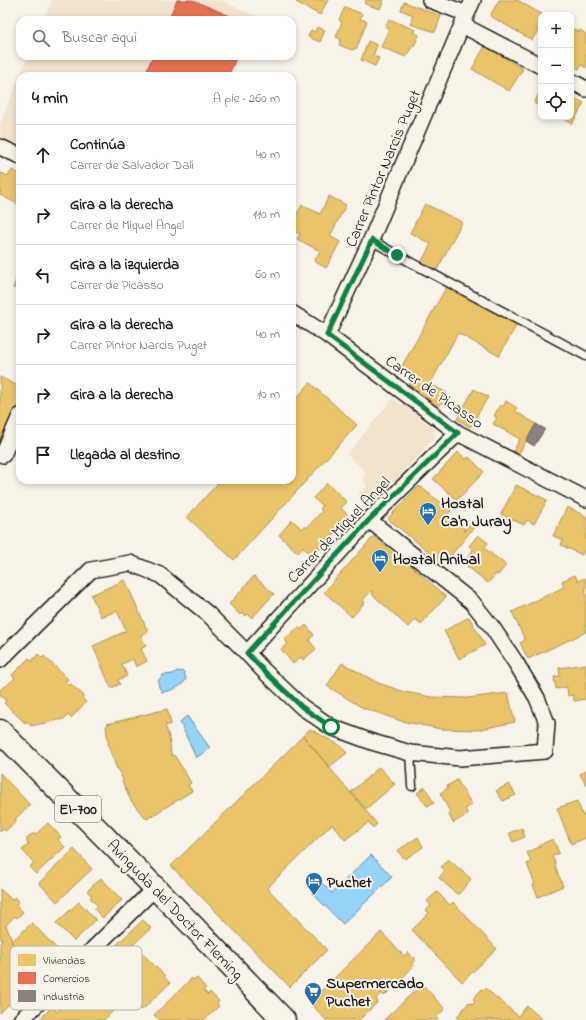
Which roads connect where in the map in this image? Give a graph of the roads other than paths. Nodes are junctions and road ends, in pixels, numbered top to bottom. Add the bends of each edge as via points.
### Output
1 (430, 0) edge
2 (474, 0) edge
3 (464, 19) junction
4 (538, 64) edge
5 (574, 83) edge
6 (586, 89) edge
7 (0, 147) edge
8 (16, 154) edge
9 (372, 240) junction
10 (296, 316) edge
11 (327, 335) junction
12 (586, 356) edge
13 (16, 425) edge
14 (458, 433) junction
15 (3, 455) dead end
16 (586, 499) edge
17 (369, 520) junction
18 (247, 653) junction
19 (0, 660) edge
20 (0, 731) edge
21 (410, 753) junction
22 (412, 786) dead end
23 (155, 888) junction
24 (96, 946) edge
25 (31, 1010) edge
26 (21, 1020) edge
27 (284, 1020) edge

1 - 3 street
2 - 3 street, Carrer Pintor Narcis Puget
3 - 4 street
3 - 9 street, Carrer Pintor Narcis Puget
5 - 6 street
7 - 8 street
9 - 11 street, Carrer Pintor Narcis Puget
9 - 12 lane
10 - 11 street, Carrer de Picasso
11 - 14 street, Carrer de Picasso
13 - 15 street
14 - 16 street, Carrer de Picasso
14 - 17 street, Carrer de Miquel Angel
17 - 18 street, Carrer de Miquel Angel
17 - 21 street via 472,602 516,663 537,698 547,723 545,751 460,758
18 - 19 street via 208,614 160,575 130,563 92,570
18 - 21 street via 302,707 331,727
20 - 23 main road, Avinguda del Doctor Fleming / EI-700
21 - 22 lane
23 - 24 street
23 - 27 main road, Avinguda del Doctor Fleming / EI-700
25 - 26 street

